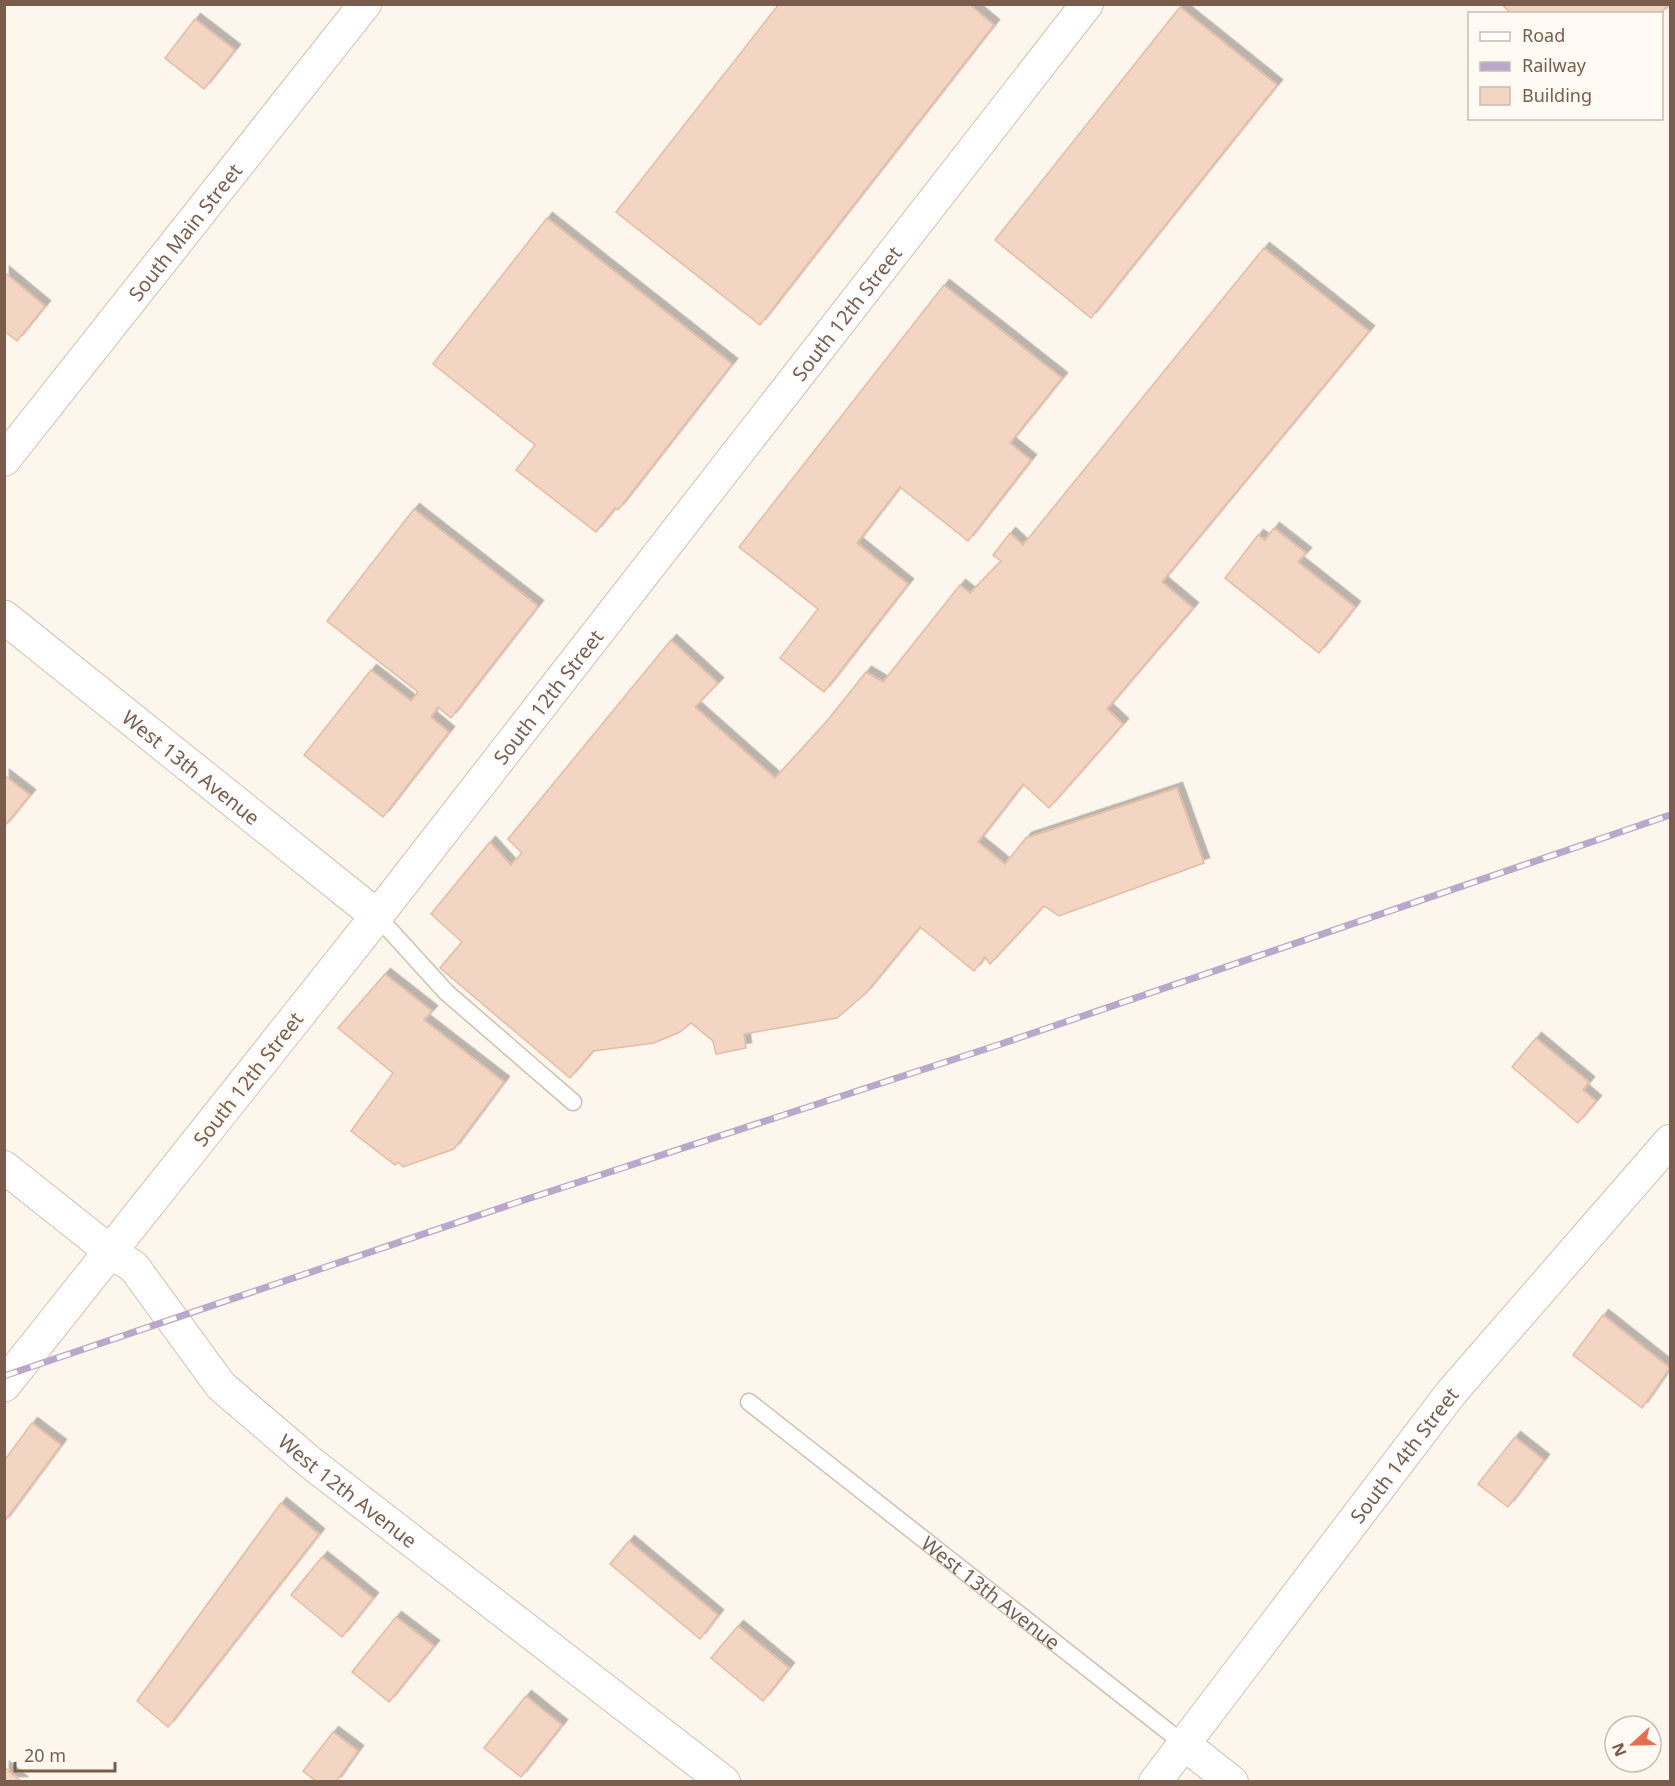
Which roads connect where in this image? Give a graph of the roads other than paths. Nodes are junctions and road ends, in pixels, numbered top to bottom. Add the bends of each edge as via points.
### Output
1 (365, 4) edge
2 (1087, 4) edge
3 (4, 460) edge
4 (4, 617) edge
5 (377, 916) junction
6 (573, 1102) dead end
7 (1671, 1141) edge
8 (4, 1167) edge
9 (111, 1252) junction
10 (4, 1385) edge
11 (749, 1401) dead end
12 (1184, 1744) junction
13 (724, 1782) edge
14 (1155, 1782) edge
15 (1232, 1782) edge

1 - 3 street, South Main Street
2 - 5 street, South 12th Street
4 - 5 street, West 13th Avenue
5 - 6 lane via 446,992
5 - 9 street, South 12th Street
7 - 12 street, South 14th Street via 1451,1393
8 - 9 street, West 12th Avenue
9 - 10 street, South 12th Street
9 - 13 street, West 12th Avenue via 134,1267 220,1386 311,1463
11 - 12 lane, West 13th Avenue
12 - 14 street, South 14th Street
12 - 15 street, West 13th Avenue

